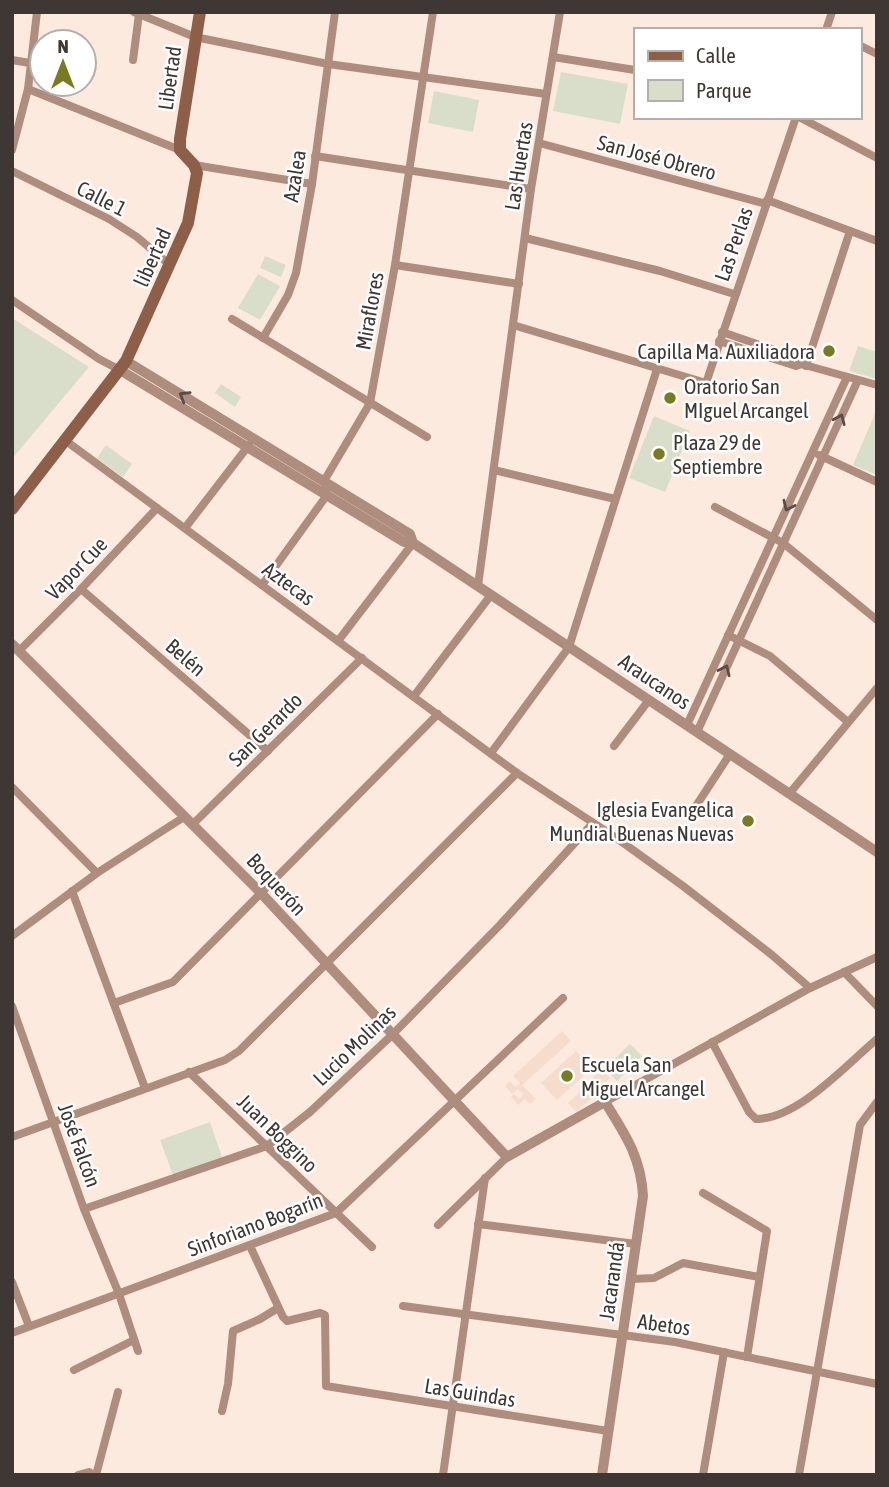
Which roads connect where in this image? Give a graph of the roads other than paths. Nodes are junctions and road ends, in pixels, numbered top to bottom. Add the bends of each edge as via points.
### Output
1 (200, 12) edge
2 (335, 12) edge
3 (433, 12) edge
4 (560, 12) edge
5 (137, 13) edge
6 (195, 37) junction
7 (861, 46) edge
8 (877, 54) edge
9 (553, 57) junction
10 (133, 60) dead end
11 (328, 64) junction
12 (634, 71) edge
13 (422, 79) junction
14 (28, 89) edge
15 (546, 94) junction
16 (50, 98) edge
17 (797, 119) edge
18 (802, 119) edge
19 (539, 143) junction
20 (12, 150) edge
21 (180, 150) junction
22 (315, 156) junction
23 (877, 159) edge
24 (194, 165) junction
25 (12, 171) edge
26 (409, 172) junction
27 (312, 184) junction
28 (531, 189) junction
29 (767, 202) junction
30 (849, 231) junction
31 (525, 238) junction
32 (877, 241) edge
33 (170, 265) junction
34 (395, 265) junction
35 (519, 284) junction
36 (734, 294) junction
37 (12, 300) edge
38 (232, 319) dead end
39 (513, 325) junction
40 (722, 332) junction
41 (263, 338) junction
42 (719, 341) junction
43 (123, 365) junction
44 (804, 365) junction
45 (657, 369) junction
46 (847, 377) junction
47 (858, 380) junction
48 (877, 385) edge
49 (370, 403) junction
50 (427, 437) dead end
51 (66, 441) junction
52 (250, 442) junction
53 (813, 452) junction
54 (823, 457) junction
55 (494, 470) junction
56 (324, 481) junction
57 (877, 482) edge
58 (327, 495) junction
59 (615, 499) junction
60 (157, 508) junction
61 (715, 508) dead end
62 (12, 509) edge
63 (185, 528) junction
64 (774, 536) junction
65 (412, 542) junction
66 (783, 543) junction
67 (261, 585) junction
68 (478, 586) junction
69 (81, 589) junction
70 (491, 595) junction
71 (877, 620) edge
72 (728, 635) junction
73 (338, 640) junction
74 (739, 640) junction
75 (14, 647) edge
76 (569, 647) junction
77 (362, 658) junction
78 (877, 688) edge
79 (414, 696) junction
80 (649, 700) junction
81 (438, 714) junction
82 (848, 722) junction
83 (692, 729) junction
84 (614, 747) dead end
85 (268, 751) junction
86 (491, 753) junction
87 (730, 754) junction
88 (517, 774) junction
89 (12, 786) edge
90 (789, 794) junction
91 (696, 806) dead end
92 (188, 821) junction
93 (593, 823) junction
94 (877, 852) edge
95 (97, 873) junction
96 (72, 891) junction
97 (260, 892) junction
98 (13, 934) edge
99 (877, 957) edge
100 (326, 965) junction
101 (844, 972) junction
102 (810, 988) junction
103 (563, 998) dead end
104 (114, 1003) junction
105 (12, 1006) edge
106 (877, 1006) edge
107 (391, 1035) junction
108 (877, 1039) edge
109 (712, 1042) junction
110 (189, 1072) junction
111 (145, 1087) junction
112 (453, 1100) junction
113 (605, 1101) junction
114 (877, 1102) edge
115 (53, 1122) junction
116 (12, 1137) edge
117 (267, 1146) junction
118 (507, 1157) junction
119 (485, 1178) junction
120 (703, 1194) dead end
121 (84, 1209) junction
122 (336, 1213) junction
123 (478, 1224) junction
124 (438, 1225) dead end
125 (636, 1244) junction
126 (250, 1246) junction
127 (372, 1247) dead end
128 (759, 1277) junction
129 (632, 1279) junction
130 (12, 1282) edge
131 (119, 1294) junction
132 (403, 1306) dead end
133 (278, 1308) junction
134 (465, 1313) junction
135 (29, 1326) junction
136 (12, 1333) edge
137 (622, 1336) junction
138 (134, 1340) junction
139 (138, 1351) dead end
140 (724, 1352) junction
141 (747, 1357) junction
142 (74, 1370) dead end
143 (818, 1370) junction
144 (877, 1384) edge
145 (118, 1392) dead end
146 (454, 1408) junction
147 (222, 1411) dead end
148 (608, 1431) junction
149 (78, 1475) edge
150 (95, 1475) edge
151 (443, 1475) edge
152 (602, 1475) edge
153 (704, 1475) edge
154 (799, 1475) edge

1 - 6 main road, Libertad
2 - 11 street, Azalea
3 - 13 street, Miraflores
4 - 9 street, Las Huertas
5 - 6 street
5 - 10 street
6 - 11 street
6 - 21 main road, Libertad
7 - 8 street
9 - 12 street
9 - 15 street, Las Huertas
11 - 13 street
11 - 22 street, Azalea
13 - 15 street
13 - 26 street, Miraflores
14 - 20 street
15 - 19 street, Las Huertas
16 - 21 street
17 - 29 street, Las Perlas
18 - 23 street
19 - 28 street, Las Huertas
19 - 29 street, San José Obrero
21 - 24 main road
22 - 26 street
22 - 27 street, Azalea
24 - 27 street
24 - 33 main road, libertad via 197,173 188,223
25 - 33 street, Calle 1 via 108,219
26 - 28 street
26 - 34 street, Miraflores
27 - 41 street, Azalea via 296,273
28 - 31 street, Las Huertas
29 - 30 street, San José Obrero
29 - 36 street, Las Perlas
30 - 32 street, San José Obrero
30 - 44 street
31 - 35 street, Las Huertas
31 - 36 street
33 - 43 main road, libertad
34 - 35 street
34 - 49 street, Miraflores
35 - 39 street, Las Huertas
36 - 40 street, Las Perlas
37 - 43 street via 99,359
38 - 41 street
39 - 45 street
39 - 55 street, Las Huertas
40 - 42 street, Las Perlas
40 - 44 street via 798,358
41 - 49 street
42 - 44 street
42 - 45 street, Las Perlas via 706,383
43 - 51 main road, libertad
43 - 52 street, Araucanos
44 - 46 street
45 - 59 street
46 - 47 street
46 - 53 street
47 - 48 street
54 -> 47 street
49 - 50 street
49 - 56 street, Miraflores
51 - 60 street, Aztecas
51 - 62 main road, libertad
52 - 56 street, Araucanos
52 - 58 street, Araucanos
52 - 63 street
53 - 54 street
53 -> 64 street
54 - 57 street
54 - 66 street
55 - 59 street
55 - 68 street, Las Huertas
56 - 58 street
56 - 65 street, Araucanos via 410,534
58 - 65 street, Araucanos via 404,542
58 - 67 street
59 - 76 street
60 - 63 street, Aztecas
60 - 69 street, Vapor Cue
61 - 64 street
63 - 67 street, Aztecas
64 - 66 street
64 - 72 street
65 - 68 street, Araucanos
65 - 73 street
66 - 71 street
66 - 74 street
67 - 73 street, Aztecas
68 - 70 street, Araucanos
69 - 75 street, Vapor Cue
69 - 85 street, Belén
70 - 76 street, Araucanos
70 - 79 street
72 - 74 street
72 - 83 street
73 - 77 street, Aztecas
74 - 82 street via 776,661
83 -> 74 street
75 - 92 street, Boquerón
76 - 80 street, Araucanos
76 - 86 street
77 - 79 street, Aztecas
77 - 85 street, San Gerardo
78 - 82 street
79 - 81 street, Aztecas
80 - 83 street, Araucanos
80 - 84 street
81 - 86 street, Aztecas
81 - 97 street
82 - 90 street
83 - 87 street, Araucanos
85 - 92 street, San Gerardo
86 - 88 street, Aztecas
87 - 90 street, Araucanos
87 - 91 street
88 - 93 street, Aztecas
88 - 100 street
89 - 95 street
90 - 94 street, Araucanos
92 - 95 street, San Gerardo
92 - 97 street, Boquerón
93 - 102 street, Aztecas via 683,886
93 - 107 street, Lucio Molinas
95 - 96 street, San Gerardo
96 - 98 street, San Gerardo
96 - 104 street
97 - 100 street, Boquerón
97 - 104 street via 173,982
99 - 101 street
100 - 107 street, Boquerón
100 - 110 street via 239,1051
101 - 102 street
101 - 106 street
102 - 109 street
103 - 112 street, Sinforiano Bogarín
104 - 111 street
105 - 115 street, José Falcón
107 - 112 street, Boquerón
107 - 117 street, Lucio Molinas
108 - 109 street via 816,1091 765,1119 756,1119 750,1112
109 - 113 street
110 - 111 street
110 - 117 street, Juan Boggino
111 - 115 street
112 - 118 street, Boquerón
112 - 122 street, Sinforiano Bogarín
113 - 118 street
113 - 125 street, Jacarandá via 638,1159 642,1176
114 - 143 street via 860,1125
115 - 116 street
115 - 121 street, José Falcón
117 - 121 street, Lucio Molinas
117 - 122 street, Juan Boggino
118 - 119 street
119 - 123 street
119 - 124 street
120 - 128 street via 767,1231
121 - 131 street, José Falcón
122 - 126 street, Sinforiano Bogarín
122 - 127 street, Juan Boggino
123 - 125 street
123 - 134 street
125 - 129 street, Jacarandá
126 - 131 street, Sinforiano Bogarín
126 - 133 street
128 - 129 street via 683,1263 654,1278
128 - 141 street
129 - 137 street, Jacarandá
130 - 135 street
131 - 135 street, Sinforiano Bogarín
131 - 138 street, José Falcón
132 - 134 street, Abetos
133 - 146 street, Las Guindas via 287,1321 325,1315 326,1386
133 - 147 street via 233,1331
134 - 137 street, Abetos
134 - 146 street
135 - 136 street, Sinforiano Bogarín
137 - 140 street, Abetos
137 - 148 street, Jacarandá
138 - 139 street, José Falcón
138 - 142 street
140 - 141 street, Abetos
140 - 153 street
141 - 143 street, Abetos
143 - 144 street, Abetos
143 - 154 street
145 - 150 street
146 - 148 street, Las Guindas
146 - 151 street
148 - 152 street, Jacarandá
149 - 150 street

